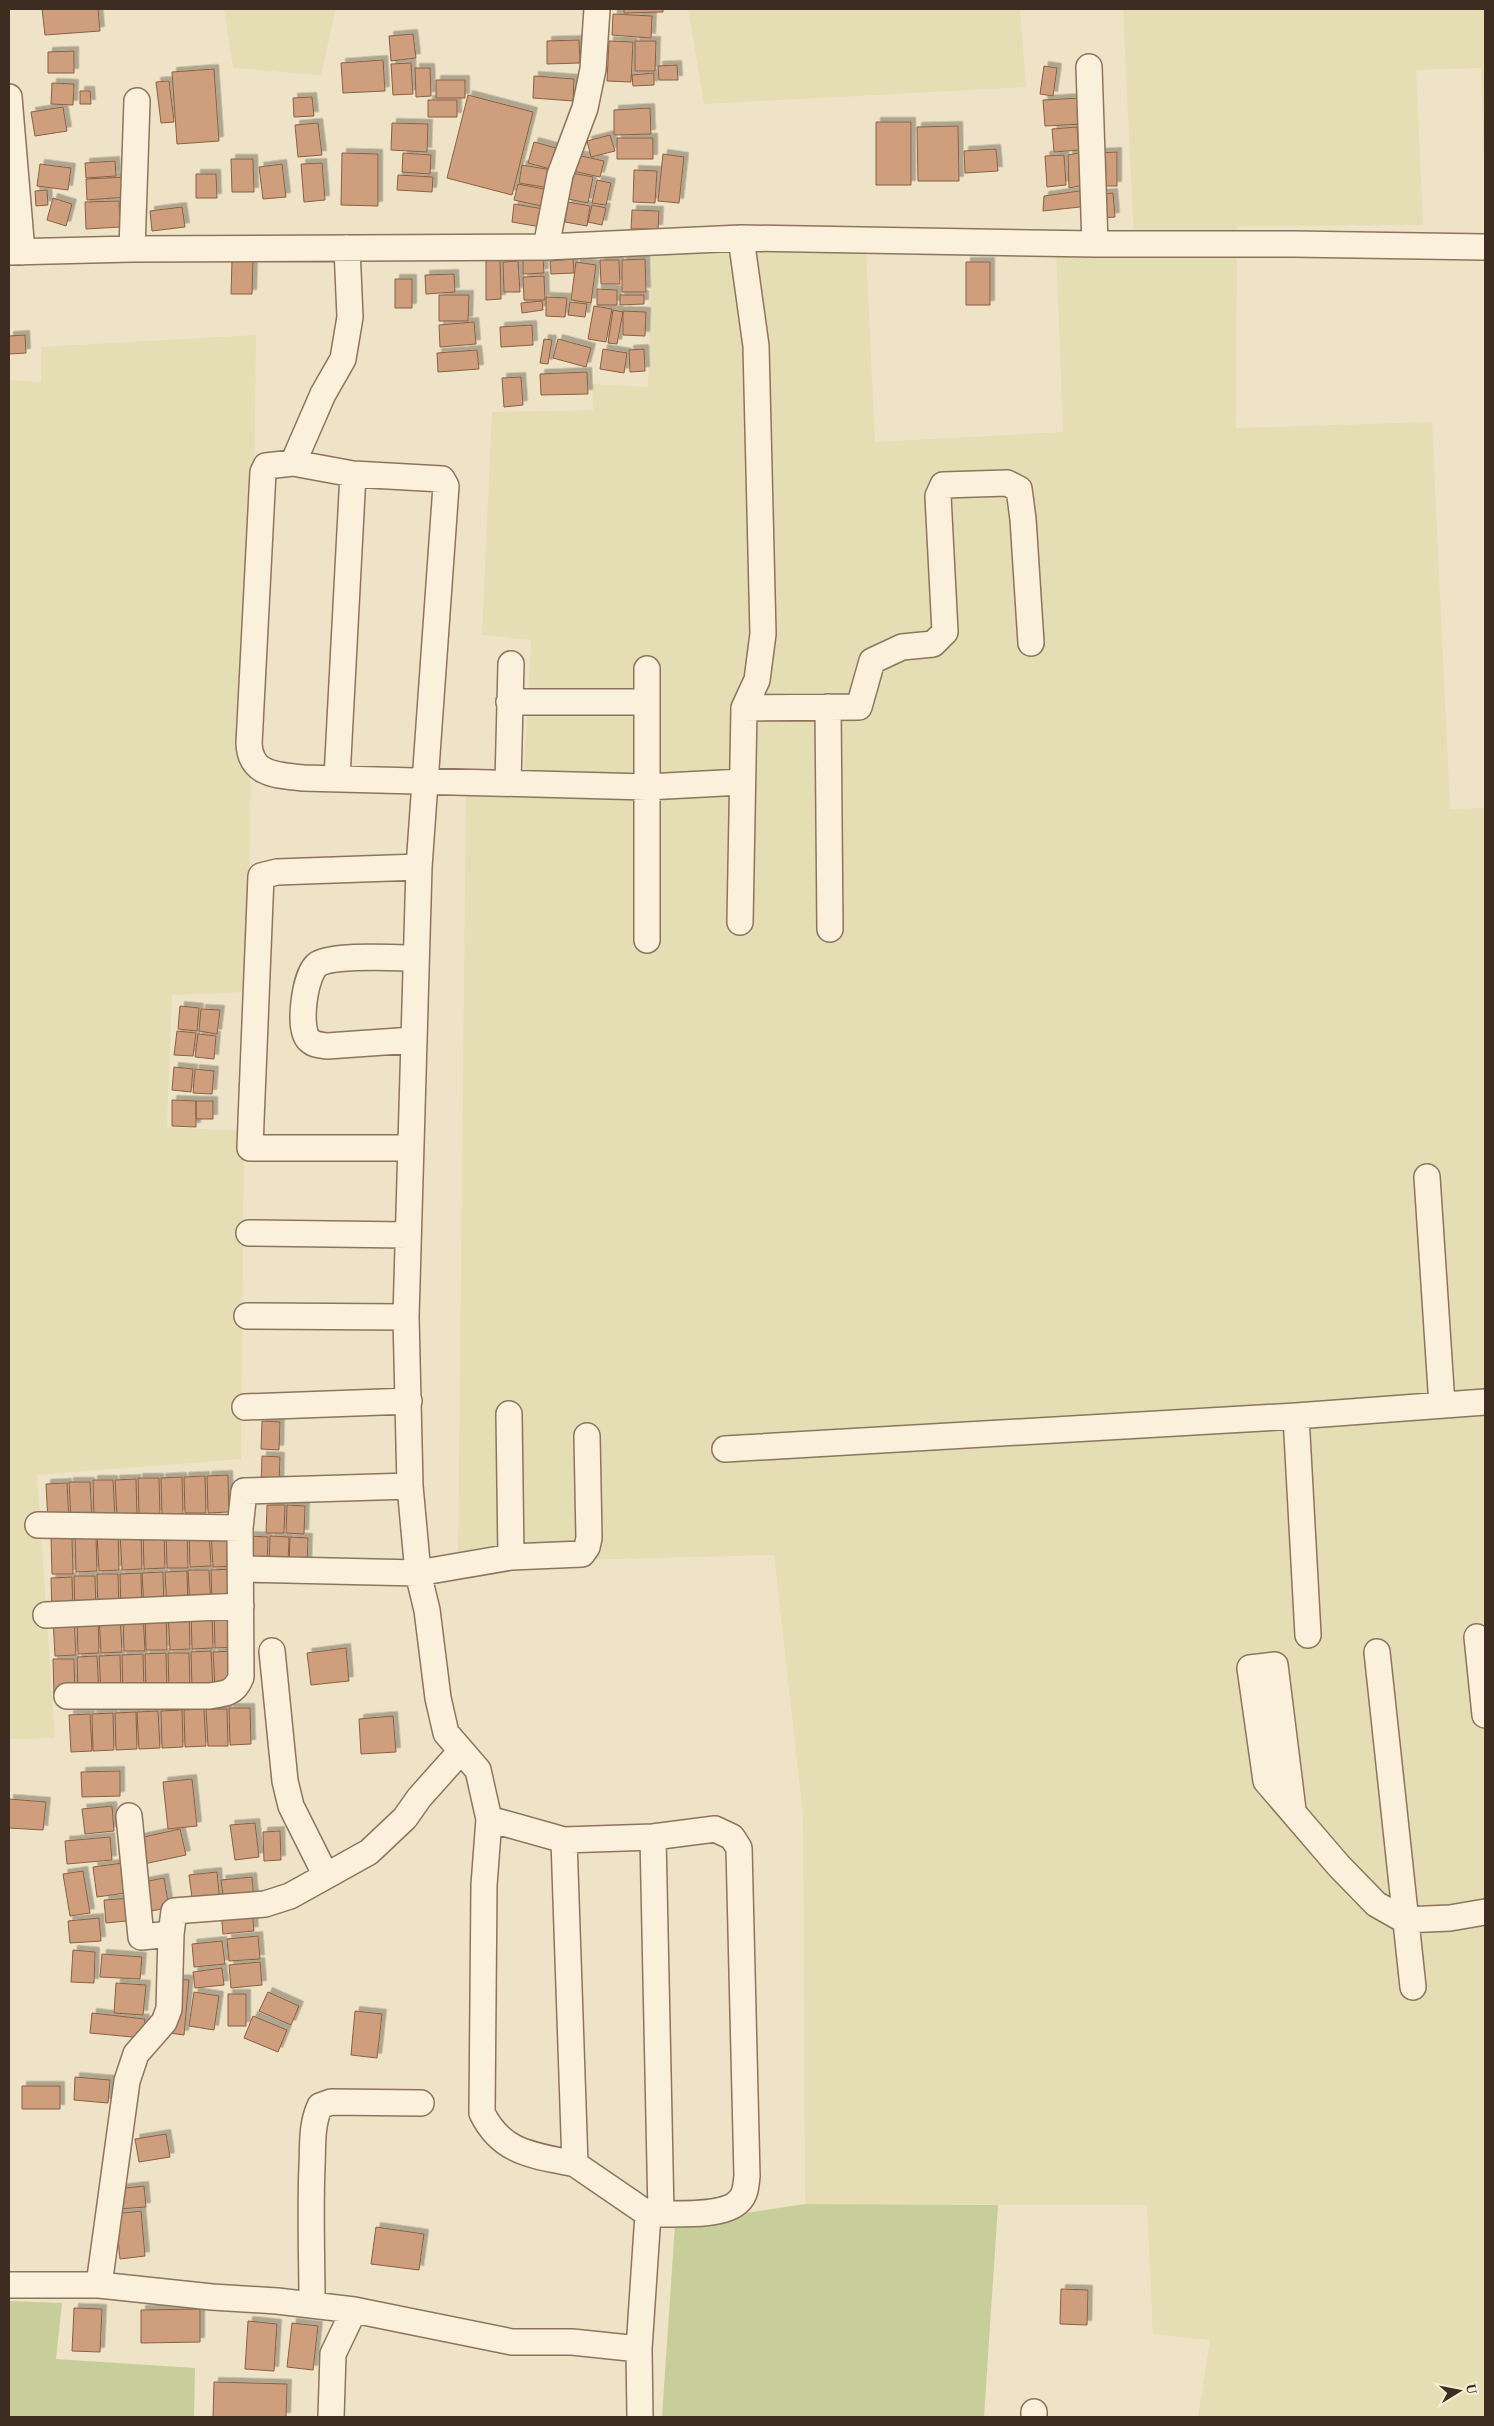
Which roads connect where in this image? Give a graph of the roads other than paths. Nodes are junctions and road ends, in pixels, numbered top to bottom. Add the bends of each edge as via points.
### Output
1 (597, 9) edge
2 (1089, 67) dead end
3 (9, 97) edge
4 (137, 101) dead end
5 (742, 238) junction
6 (1485, 240) edge
7 (1095, 244) junction
8 (546, 247) junction
9 (347, 248) junction
10 (132, 249) junction
11 (16, 252) edge
12 (293, 462) junction
13 (353, 474) junction
14 (1030, 643) dead end
15 (511, 664) dead end
16 (647, 669) dead end
17 (509, 702) junction
18 (647, 702) junction
19 (828, 707) junction
20 (744, 708) junction
21 (337, 778) junction
22 (426, 781) junction
23 (742, 782) junction
24 (508, 783) junction
25 (647, 786) junction
26 (419, 867) junction
27 (740, 922) dead end
28 (830, 929) dead end
29 (647, 940) dead end
30 (415, 958) junction
31 (413, 1040) junction
32 (410, 1148) junction
33 (1427, 1177) dead end
34 (249, 1233) dead end
35 (408, 1235) junction
36 (247, 1316) dead end
37 (406, 1317) junction
38 (409, 1401) junction
39 (1485, 1402) edge
40 (1442, 1405) junction
41 (245, 1407) dead end
42 (508, 1414) dead end
43 (1296, 1416) junction
44 (587, 1436) dead end
45 (725, 1449) dead end
46 (410, 1486) junction
47 (38, 1526) dead end
48 (240, 1528) junction
49 (511, 1557) junction
50 (242, 1569) junction
51 (418, 1573) junction
52 (241, 1606) junction
53 (46, 1615) dead end
54 (1308, 1635) dead end
55 (1477, 1637) dead end
56 (272, 1651) dead end
57 (1377, 1652) dead end
58 (67, 1696) dead end
59 (1485, 1715) edge
60 (460, 1752) junction
61 (1293, 1810) junction
62 (129, 1816) dead end
63 (489, 1819) junction
64 (653, 1837) junction
65 (564, 1840) junction
66 (326, 1876) junction
67 (1485, 1912) edge
68 (1404, 1920) junction
69 (171, 1934) junction
70 (1413, 1987) dead end
71 (422, 2103) dead end
72 (574, 2164) junction
73 (655, 2214) junction
74 (9, 2285) edge
75 (99, 2285) junction
76 (312, 2305) junction
77 (354, 2310) junction
78 (639, 2349) junction
79 (331, 2417) edge
80 (640, 2417) edge

1 - 8 street via 593,69 585,108 560,175
2 - 7 street
3 - 11 street
4 - 10 street
5 - 7 street
5 - 8 street
5 - 20 street via 756,346 763,634 757,680
6 - 7 street
8 - 9 street
9 - 10 street
9 - 12 street via 350,317 343,359 323,394
10 - 11 street
12 - 13 street
12 - 21 street via 266,466 263,472 250,751 252,760 272,774
13 - 21 street
13 - 22 street via 442,479 445,482
14 - 19 street via 1019,489 1007,482 943,485 938,496 945,632 933,644 902,647 872,661 859,707
15 - 17 street
16 - 18 street
17 - 18 street
17 - 24 street
18 - 25 street
19 - 20 street
19 - 28 street
20 - 23 street
21 - 22 street
22 - 24 street
22 - 26 street
23 - 25 street
23 - 27 street
24 - 25 street
25 - 29 street
26 - 30 street
26 - 32 street via 277,872 261,876 250,1148
30 - 31 street
30 - 31 street via 352,958 317,964 311,971 304,995 303,1027 308,1040 327,1046
31 - 32 street
32 - 35 street
33 - 40 street
34 - 35 street
35 - 37 street
36 - 37 street
37 - 38 street
38 - 41 street
38 - 46 street
39 - 40 street
40 - 43 street
42 - 49 street
43 - 45 street
43 - 54 street
44 - 49 street via 589,1538 586,1550 582,1554
46 - 48 street via 244,1491
46 - 51 street
47 - 48 street
48 - 50 street
49 - 51 street
50 - 51 street
50 - 52 street
51 - 60 street via 446,1733
52 - 53 street
52 - 58 street via 242,1678 228,1693 209,1696
55 - 59 street
56 - 66 street via 285,1781 291,1806
57 - 68 street
60 - 63 street via 478,1770
60 - 66 street via 405,1818 369,1852
61 - 61 street via 1266,1781 1250,1668 1275,1665
61 - 68 street via 1339,1866 1376,1904
62 - 69 street via 141,1937
63 - 65 street
63 - 72 street via 484,1885 482,2113 497,2137 516,2150
64 - 65 street
64 - 73 street
64 - 73 street via 715,1829 736,1841 741,1862 747,2176 745,2191 738,2203 729,2207 689,2214
65 - 72 street
66 - 69 street via 290,1896 265,1904 174,1912
67 - 68 street via 1450,1918
68 - 70 street
69 - 75 street via 169,2009 164,2022 136,2054 128,2081
71 - 76 street via 331,2102 320,2106 315,2117 313,2142
72 - 73 street
73 - 78 street
74 - 75 street
75 - 76 street
76 - 77 street
77 - 78 street via 512,2342 572,2342
77 - 79 street via 333,2354
78 - 80 street

